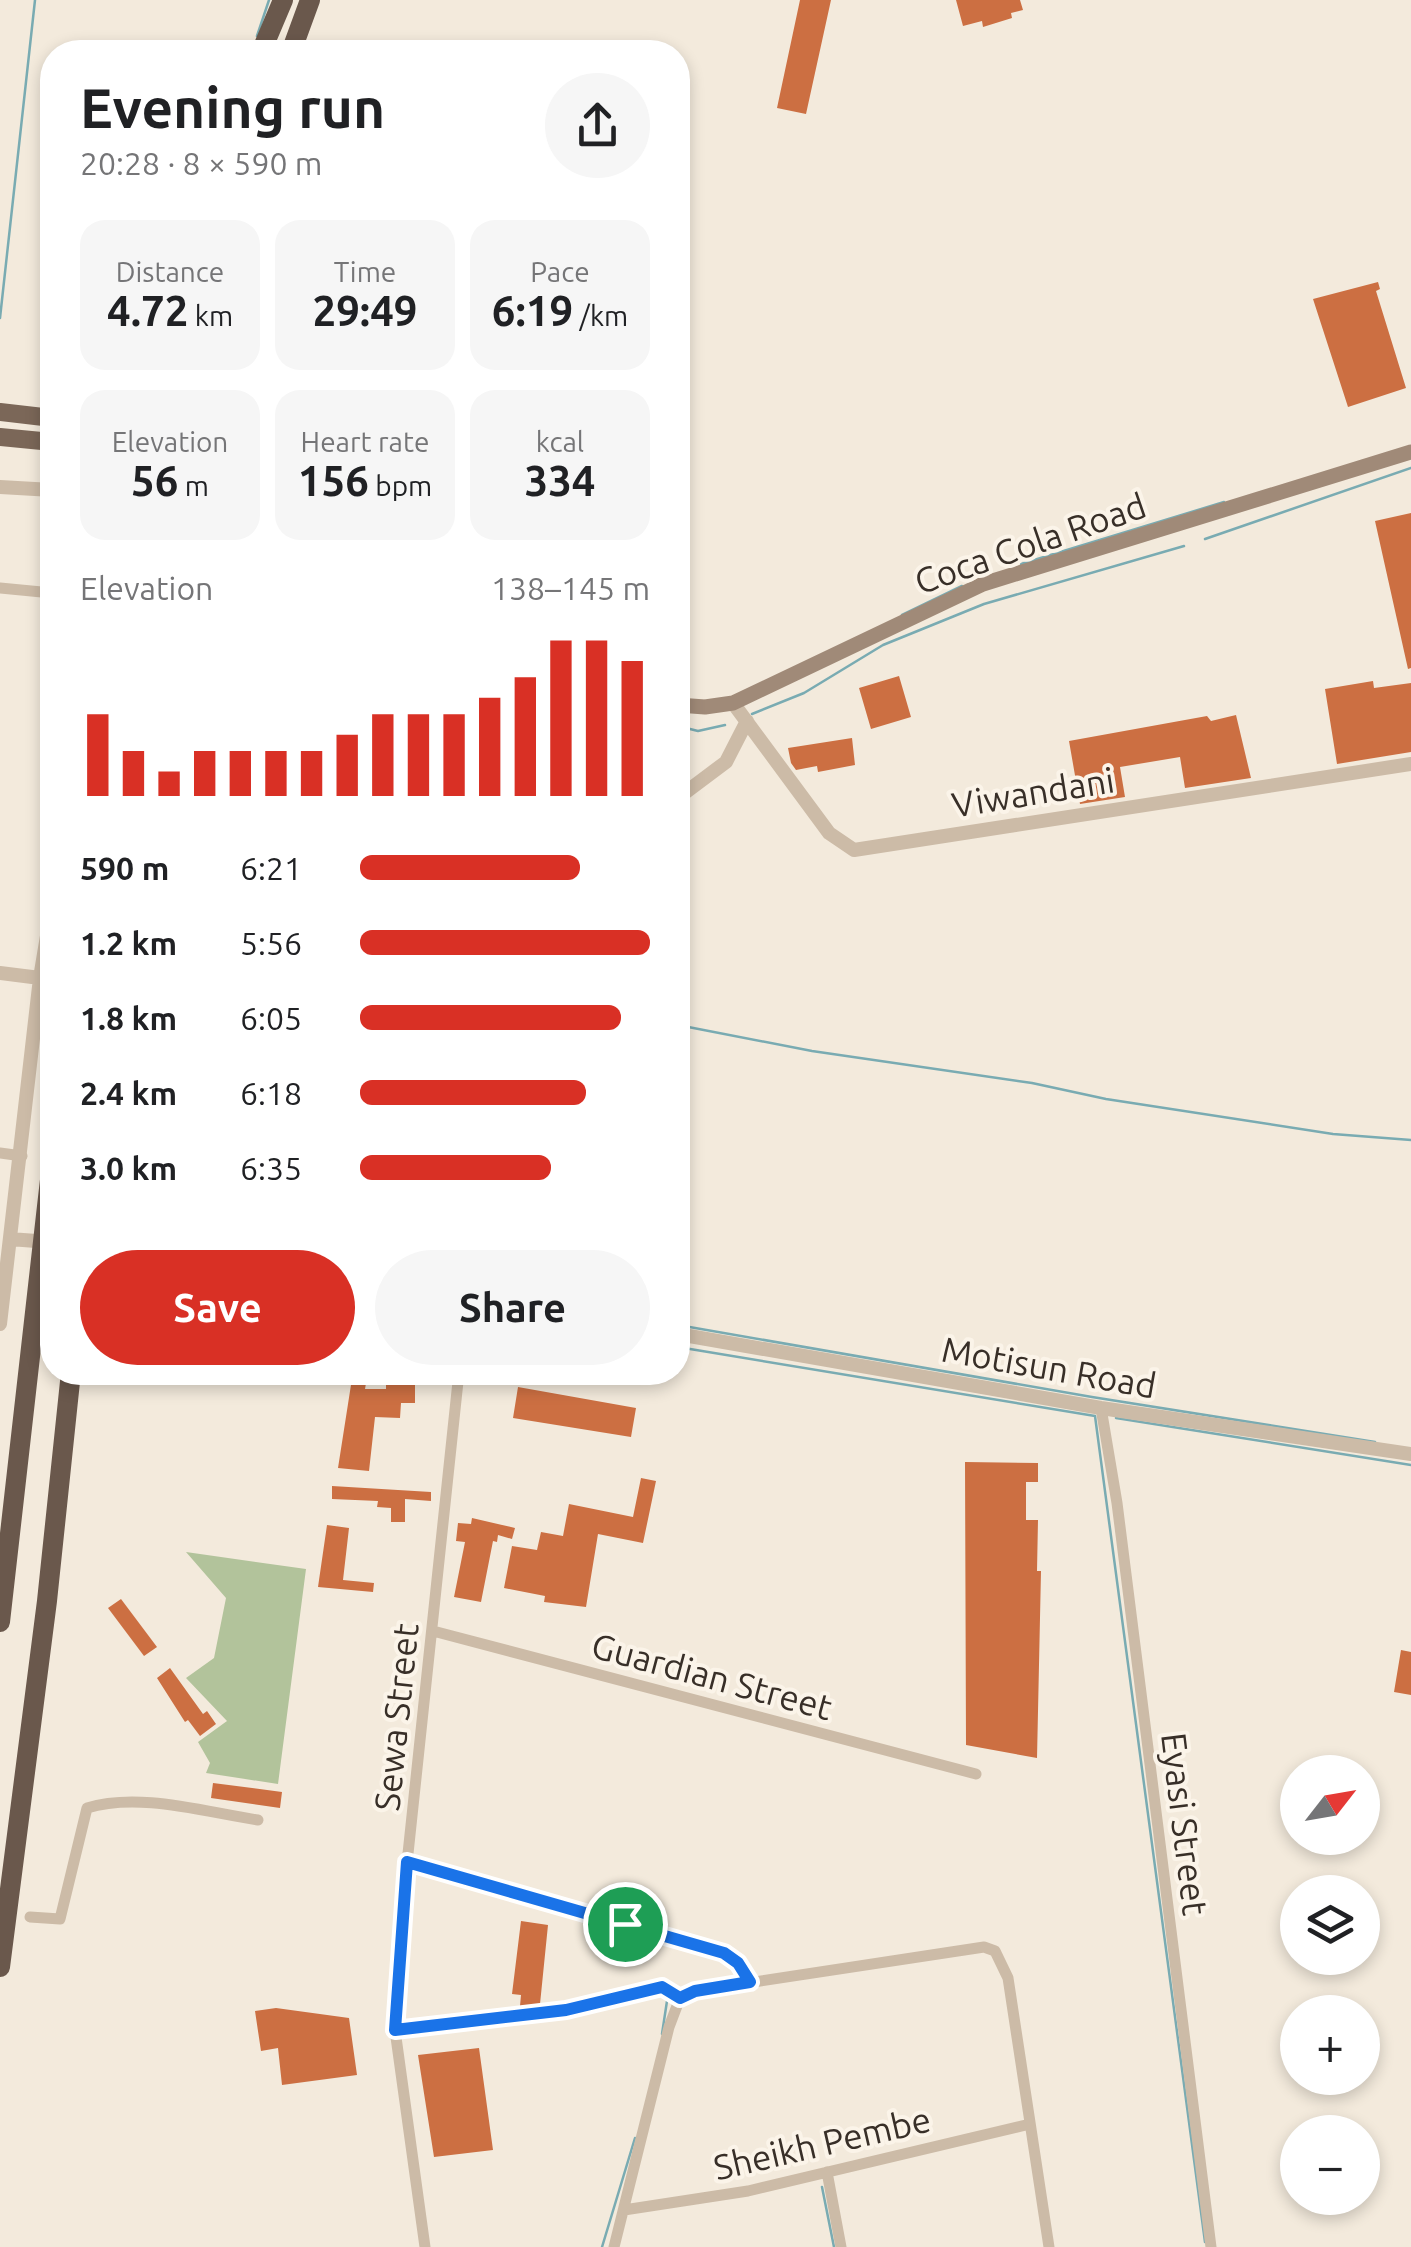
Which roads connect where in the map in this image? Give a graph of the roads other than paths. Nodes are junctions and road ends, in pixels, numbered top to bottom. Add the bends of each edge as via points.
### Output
1 (283, 0) edge
2 (310, 0) edge
3 (267, 40) edge
4 (296, 40) edge
5 (0, 412) edge
6 (40, 417) edge
7 (0, 437) edge
8 (40, 441) edge
9 (1411, 452) edge
10 (0, 487) edge
11 (40, 489) edge
12 (0, 588) edge
13 (40, 591) edge
14 (732, 702) junction
15 (690, 706) edge
16 (747, 721) junction
17 (1411, 764) edge
18 (690, 789) edge
19 (0, 974) edge
20 (40, 978) joint
21 (0, 1153) edge
22 (22, 1156) junction
23 (10, 1239) junction
24 (40, 1241) edge
25 (40, 1304) edge
26 (0, 1324) edge
27 (690, 1336) edge
28 (69, 1385) edge
29 (458, 1385) edge
30 (1101, 1408) junction
31 (1411, 1454) edge
32 (0, 1622) edge
33 (433, 1630) junction
34 (976, 1774) dead end
35 (258, 1820) dead end
36 (407, 1862) junction
37 (30, 1916) dead end
38 (0, 1967) edge
39 (750, 1982) junction
40 (680, 1998) junction
41 (395, 2030) junction
42 (1030, 2124) junction
43 (827, 2172) junction
44 (624, 2210) junction
45 (424, 2247) edge
46 (614, 2247) edge
47 (842, 2247) edge
48 (1049, 2247) edge
49 (1211, 2247) edge

1 - 3 highway
2 - 4 highway
5 - 6 main road
7 - 8 main road
9 - 14 main road, Coca Cola Road via 983,584
10 - 11 street
12 - 13 street
14 - 15 main road, Coca Cola Road
14 - 16 street, Viwandani
16 - 17 street, Viwandani via 830,833 854,850
16 - 18 street via 726,762
19 - 20 street
20 - 22 street
21 - 22 street
22 - 23 street
23 - 24 street
23 - 26 street
25 - 32 highway
27 - 30 street, Motisun Road
28 - 38 highway
29 - 33 street, Sewa Street
30 - 31 street, Motisun Road
30 - 49 street, Eyasi Street
33 - 34 street, Guardian Street
33 - 36 street, Sewa Street
35 - 37 street via 154,1804 87,1808 60,1919
36 - 39 street via 724,1953
36 - 41 street, Sewa Street
39 - 40 street
39 - 42 street via 984,1947 999,1956 1008,1978
40 - 41 street via 662,1987 566,2010
40 - 44 street
41 - 45 street, Sewa Street
42 - 43 street, Sheikh Pembe
42 - 48 street
43 - 44 street, Sheikh Pembe
43 - 47 street
44 - 46 street

